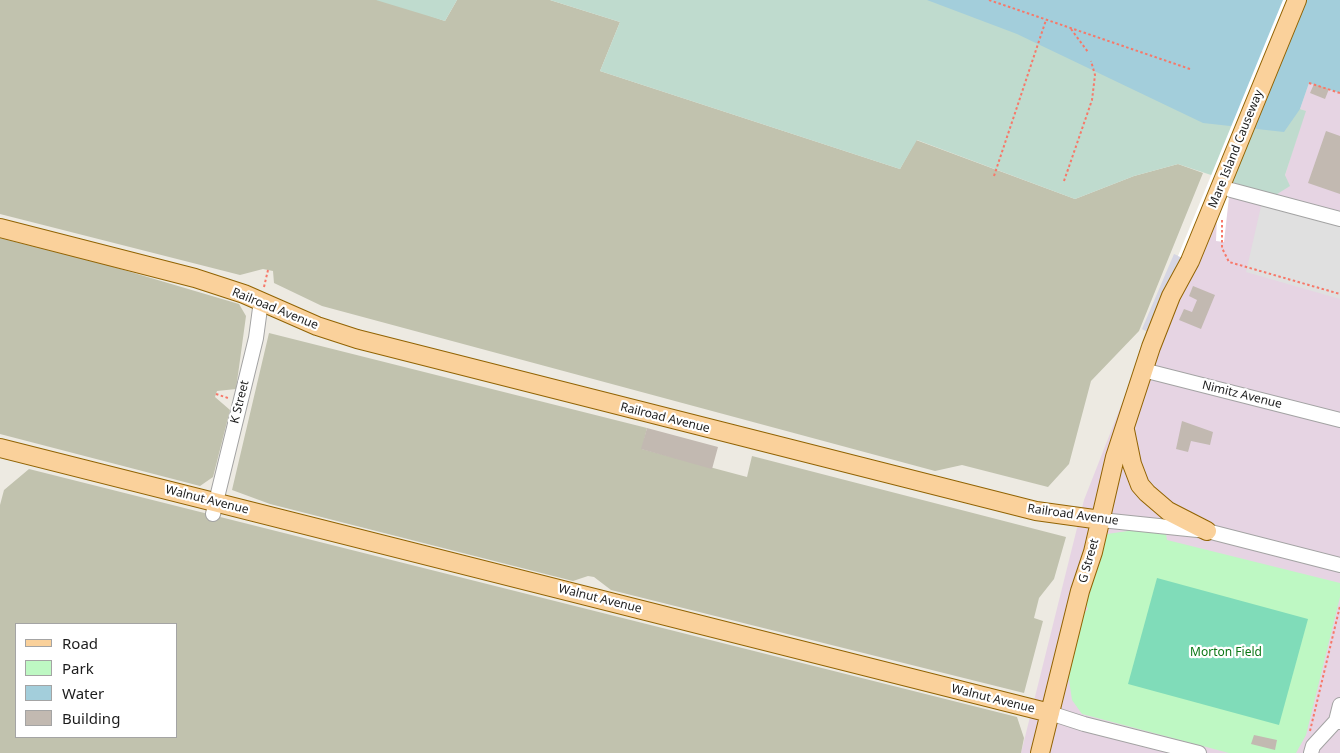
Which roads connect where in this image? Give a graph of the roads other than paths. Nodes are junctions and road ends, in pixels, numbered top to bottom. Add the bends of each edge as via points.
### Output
1 (1286, 0) edge
2 (1297, 0) edge
3 (1231, 190) dead end
4 (1340, 219) edge
5 (0, 228) edge
6 (1185, 259) junction
7 (261, 301) junction
8 (1143, 370) junction
9 (1340, 420) edge
10 (1124, 427) junction
11 (0, 448) edge
12 (1114, 457) junction
13 (214, 508) junction
14 (1069, 517) junction
15 (1100, 520) junction
16 (1207, 531) junction
17 (1340, 565) edge
18 (1340, 704) edge
19 (1050, 713) junction
20 (1338, 721) edge
21 (1167, 749) edge
22 (1312, 749) edge
23 (1040, 753) edge
24 (1199, 753) edge

1 - 6 main road, Mare Island Causeway
2 - 6 main road, Mare Island Causeway
3 - 4 street
5 - 7 main road, Railroad Avenue via 169,271
6 - 8 main road, Mare Island Causeway
7 - 13 street, K Street via 256,338
7 - 14 main road, Railroad Avenue via 317,326 357,339
8 - 9 street, Nimitz Avenue
8 - 10 main road, G Street
10 - 12 main road, G Street
10 - 16 main road via 1140,485 1168,511
11 - 13 main road, Walnut Avenue
12 - 14 main road via 1094,502
12 - 15 main road, G Street
13 - 19 main road, Walnut Avenue
14 - 15 main road, Railroad Avenue
15 - 16 street, Railroad Avenue
15 - 19 main road, G Street
16 - 17 street, Railroad Avenue
18 - 20 street
19 - 21 street, Walnut Avenue
19 - 23 main road, G Street
20 - 22 street
21 - 24 street, Walnut Avenue

